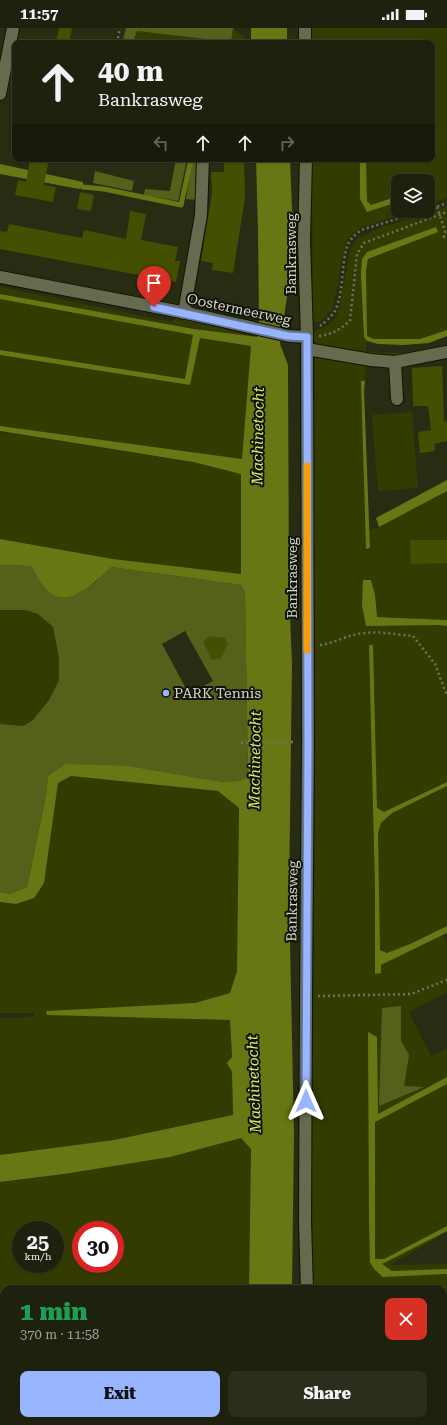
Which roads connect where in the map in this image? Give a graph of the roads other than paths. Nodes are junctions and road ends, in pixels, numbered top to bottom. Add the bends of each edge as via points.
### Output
1 (14, 28) edge
2 (305, 28) edge
3 (305, 40) edge
4 (0, 94) edge
5 (203, 162) edge
6 (306, 162) edge
7 (0, 278) edge
8 (184, 313) junction
9 (307, 337) junction
10 (307, 349) junction
11 (447, 352) edge
12 (395, 362) junction
13 (397, 399) dead end
14 (307, 1285) edge

1 - 4 street
2 - 3 street
5 - 8 street via 201,215
6 - 9 street, Bankrasweg via 304,240
7 - 8 street, Oostermeerweg
8 - 9 street, Oostermeerweg via 288,336
9 - 10 street, Bankrasweg
10 - 12 street
10 - 14 street, Bankrasweg
11 - 12 street
12 - 13 street

